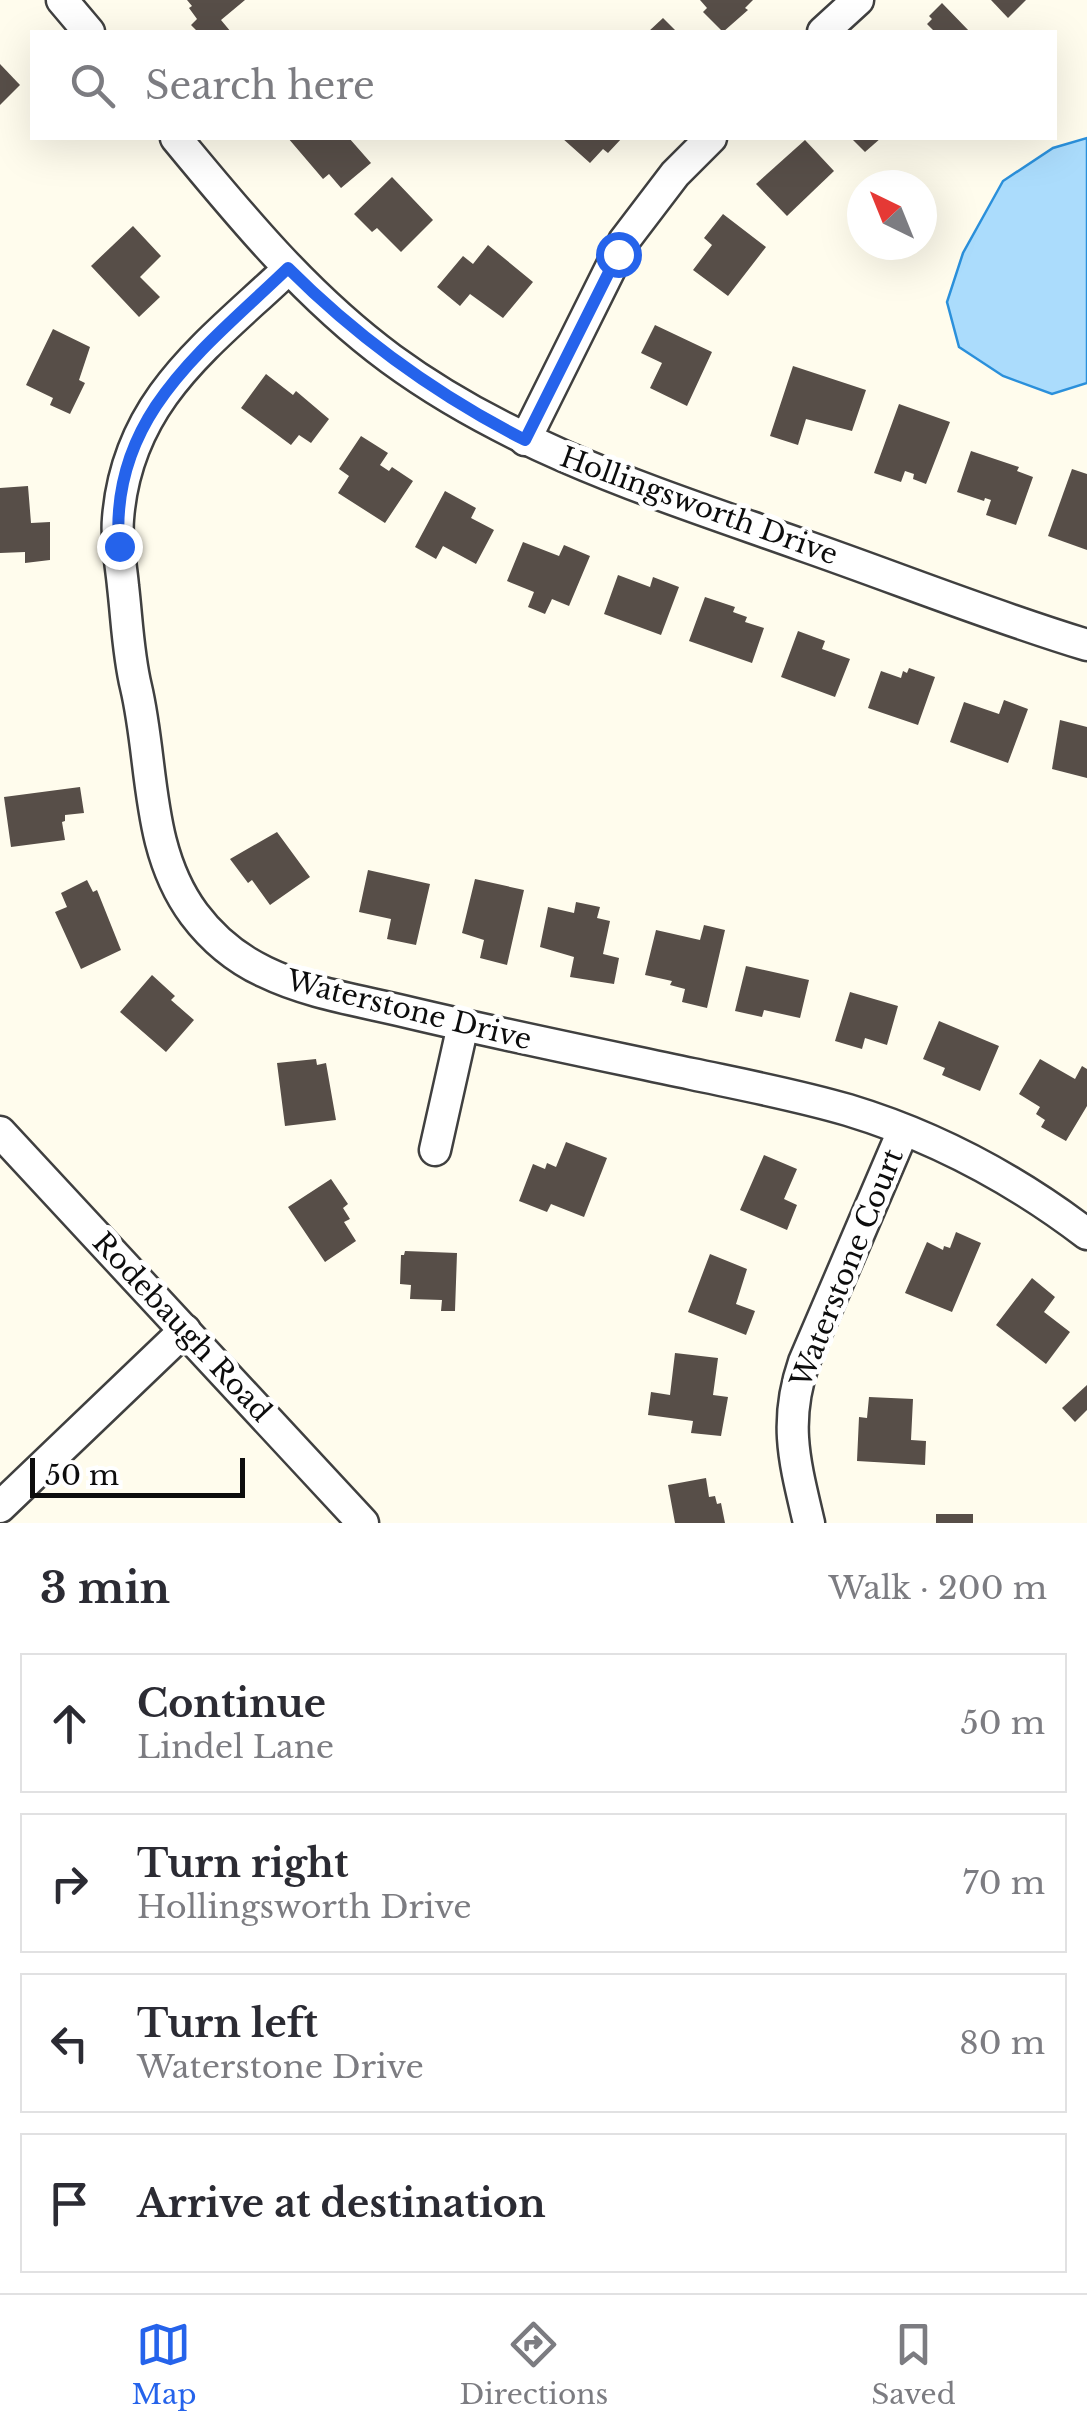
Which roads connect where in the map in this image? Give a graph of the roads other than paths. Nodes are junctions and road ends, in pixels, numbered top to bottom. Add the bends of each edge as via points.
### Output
1 (62, 0) edge
2 (858, 0) edge
3 (87, 30) edge
4 (825, 30) edge
5 (178, 140) edge
6 (709, 140) edge
7 (288, 268) junction
8 (525, 440) junction
9 (1087, 645) edge
10 (463, 1026) junction
11 (903, 1131) junction
12 (0, 1132) edge
13 (435, 1150) dead end
14 (1087, 1234) edge
15 (185, 1330) junction
16 (0, 1507) edge
17 (363, 1523) edge
18 (809, 1523) edge

1 - 3 street
2 - 4 street
5 - 7 street, Hollingsworth Drive
6 - 8 street via 624,241
7 - 8 street, Hollingsworth Drive via 389,357
7 - 10 street, Waterstone Drive via 172,380 145,419 123,478 119,546 160,844 196,917 247,963 297,985
8 - 9 street, Hollingsworth Drive via 622,482
10 - 11 street, Waterstone Drive via 813,1100
10 - 13 street
11 - 14 street, Waterstone Drive via 986,1169
11 - 18 street, Waterstone Court via 794,1398 794,1459
12 - 15 street, Rodebaugh Road
15 - 16 street
15 - 17 street, Rodebaugh Road

